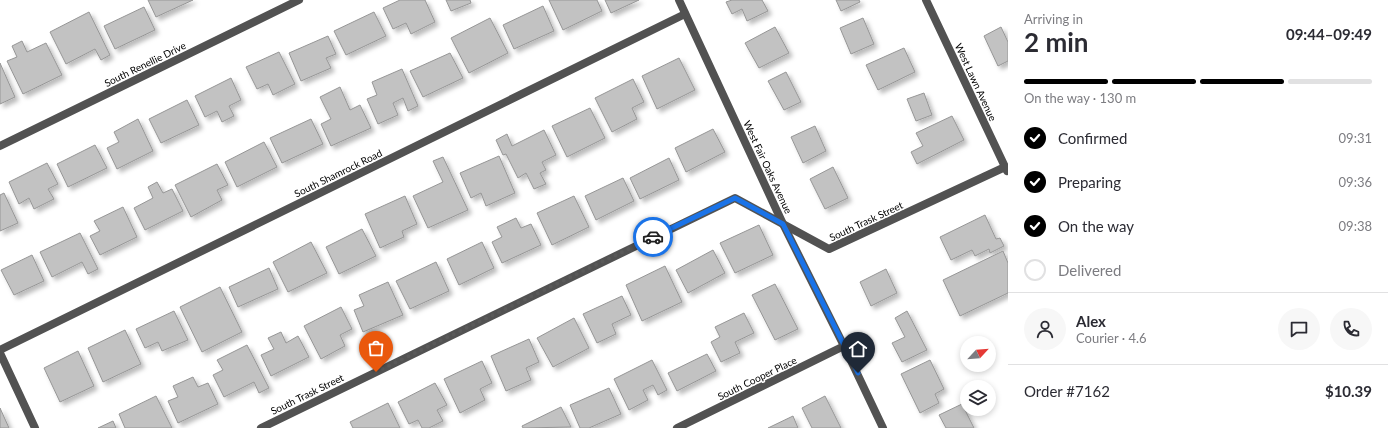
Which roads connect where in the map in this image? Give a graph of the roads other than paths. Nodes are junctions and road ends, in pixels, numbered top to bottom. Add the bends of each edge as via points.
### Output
1 (299, 0) edge
2 (679, 0) edge
3 (926, 0) edge
4 (685, 14) junction
5 (0, 146) edge
6 (1007, 170) edge
7 (783, 224) junction
8 (844, 346) junction
9 (0, 350) edge
10 (0, 353) edge
11 (35, 428) edge
12 (261, 428) edge
13 (677, 428) edge
14 (883, 428) edge

1 - 5 street, South Renellie Drive
2 - 4 street, West Fair Oaks Avenue
3 - 6 street, West Lawn Avenue
4 - 7 street, West Fair Oaks Avenue
4 - 9 street, South Shamrock Road
6 - 7 street, South Trask Street via 829,250
7 - 8 street, West Fair Oaks Avenue
7 - 12 street, South Trask Street via 735,198
8 - 13 street, South Cooper Place
8 - 14 street, West Fair Oaks Avenue
10 - 11 street

